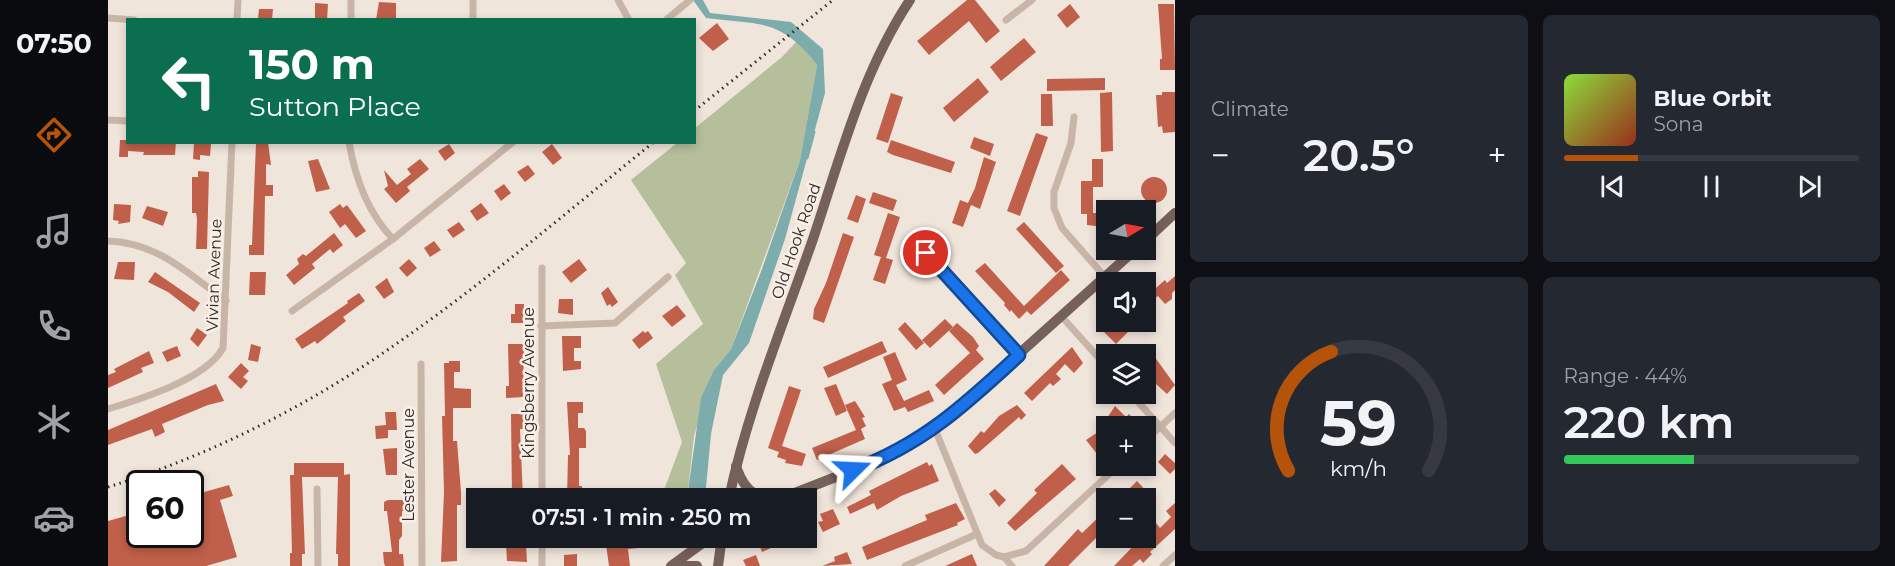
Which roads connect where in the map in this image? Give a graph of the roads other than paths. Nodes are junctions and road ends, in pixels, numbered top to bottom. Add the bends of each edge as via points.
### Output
1 (238, 0) edge
2 (351, 0) edge
3 (473, 0) edge
4 (618, 0) edge
5 (690, 0) edge
6 (910, 0) edge
7 (1032, 0) edge
8 (108, 18) edge
9 (237, 18) edge
10 (351, 18) edge
11 (472, 18) edge
12 (628, 18) edge
13 (668, 18) edge
14 (126, 19) edge
15 (1006, 20) dead end
16 (1074, 117) dead end
17 (108, 120) edge
18 (126, 121) edge
19 (232, 144) edge
20 (349, 144) edge
21 (510, 144) edge
22 (1175, 213) edge
23 (1156, 231) edge
24 (393, 238) junction
25 (108, 241) edge
26 (926, 253) dead end
27 (1124, 260) edge
28 (542, 268) dead end
29 (1101, 272) edge
30 (1111, 272) edge
31 (668, 278) dead end
32 (1096, 285) edge
33 (226, 301) junction
34 (292, 311) dead end
35 (1062, 316) junction
36 (542, 326) junction
37 (1019, 355) junction
38 (1096, 355) edge
39 (421, 364) dead end
40 (1140, 404) edge
41 (108, 409) edge
42 (1175, 413) edge
43 (1160, 427) junction
44 (935, 429) junction
45 (1156, 431) edge
46 (1175, 443) edge
47 (736, 465) junction
48 (1107, 476) edge
49 (542, 488) edge
50 (731, 488) edge
51 (748, 488) edge
52 (808, 488) edge
53 (317, 489) dead end
54 (977, 534) junction
55 (542, 548) edge
56 (696, 548) edge
57 (720, 548) edge
58 (1175, 555) edge
59 (1004, 557) junction
60 (318, 566) edge
61 (422, 566) edge
62 (542, 566) edge
63 (671, 566) edge
64 (684, 566) edge
65 (698, 566) edge
66 (718, 566) edge
67 (905, 566) edge
68 (1012, 566) edge
69 (1163, 566) edge

1 - 9 street
2 - 10 street
3 - 11 street
4 - 12 street
5 - 13 street
6 - 47 main road, Old Hook Road via 887,38 862,95
7 - 15 street
8 - 14 street
16 - 29 street via 1071,143 1054,192 1054,208 1062,228
17 - 18 street
19 - 33 street, Vivian Avenue
20 - 24 street via 366,202 380,226
21 - 24 street
22 - 23 main road
24 - 34 street
25 - 33 street via 150,248
26 - 37 street
27 - 30 main road
28 - 36 street, Kingsberry Avenue
31 - 36 street via 615,323
32 - 35 main road
33 - 41 street, Vivian Avenue via 225,339 211,364 166,387
35 - 37 main road
35 - 38 street
36 - 49 street, Kingsberry Avenue
37 - 44 main road
39 - 61 street, Lester Avenue
40 - 43 street
42 - 43 street
43 - 45 street
43 - 46 street
44 - 52 main road via 874,462
44 - 54 street
47 - 50 main road, Old Hook Road
47 - 51 main road
48 - 59 street via 1026,551
53 - 60 street
54 - 59 street via 988,551
54 - 67 street
55 - 62 street
56 - 63 main road
57 - 66 main road
58 - 69 street
59 - 68 street
64 - 65 main road

